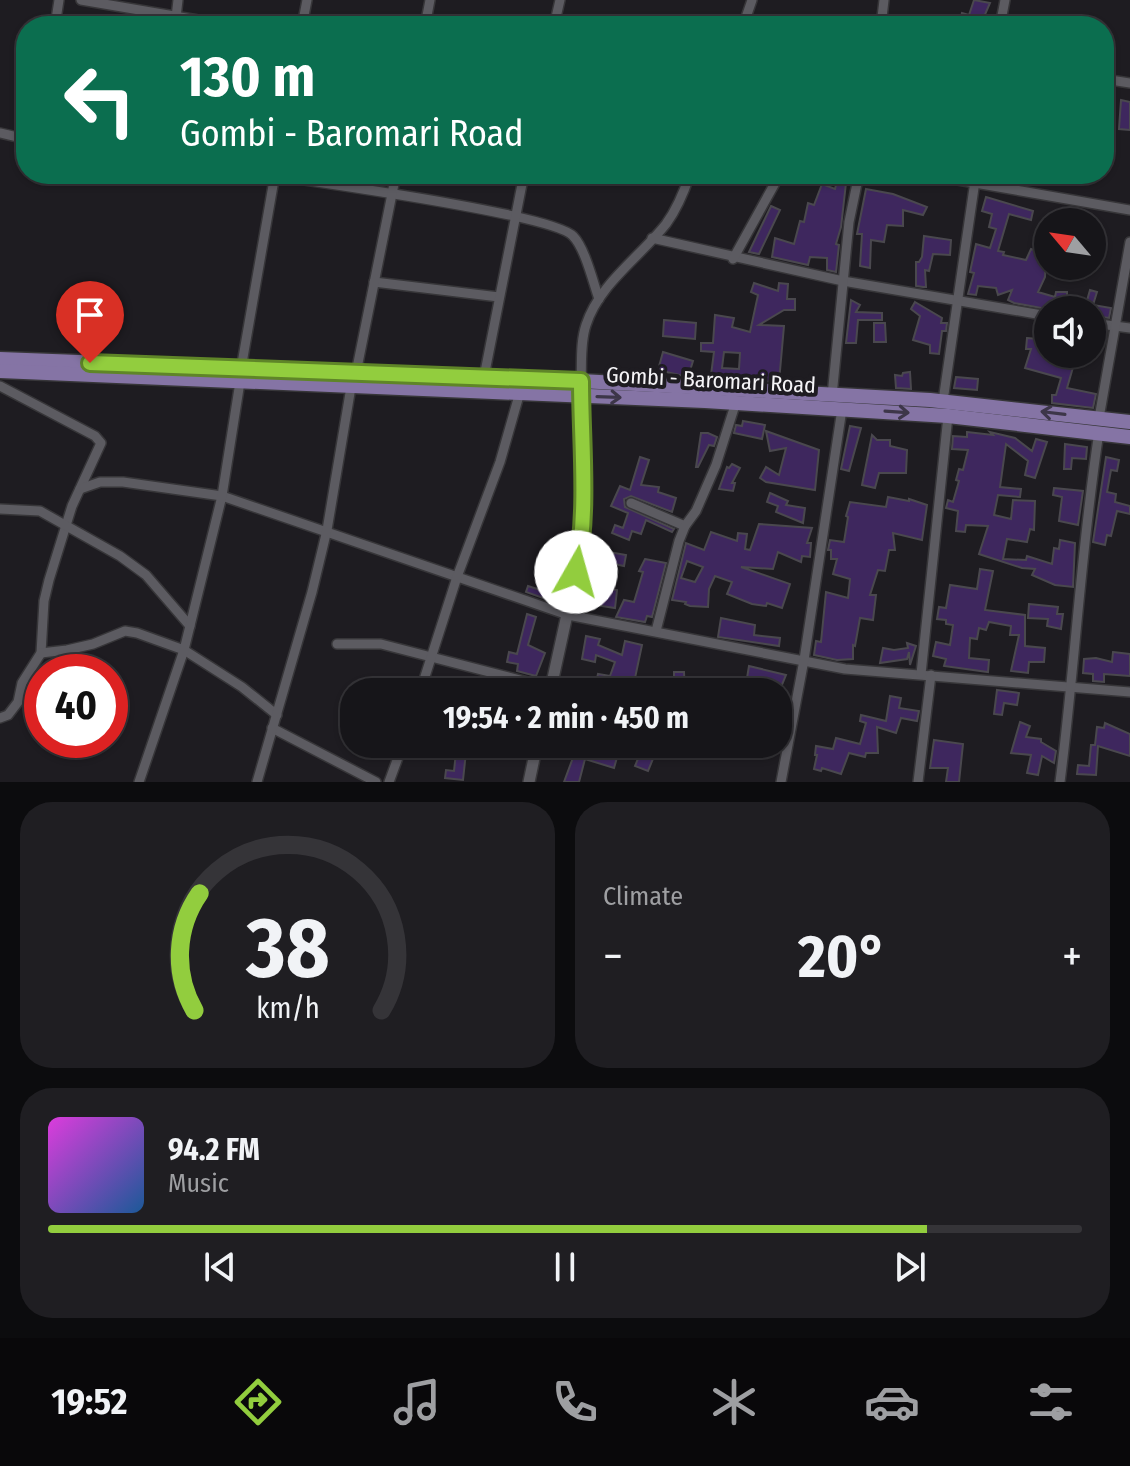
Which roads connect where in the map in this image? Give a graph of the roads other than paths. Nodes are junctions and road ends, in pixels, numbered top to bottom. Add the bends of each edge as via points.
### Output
1 (81, 0) edge
2 (153, 16) edge
3 (273, 184) edge
4 (327, 184) edge
5 (394, 184) edge
6 (522, 184) edge
7 (686, 184) edge
8 (774, 184) edge
9 (857, 184) edge
10 (974, 184) edge
11 (1000, 184) edge
12 (391, 195) junction
13 (1130, 210) edge
14 (516, 217) junction
15 (652, 238) junction
16 (1130, 242) edge
17 (733, 259) junction
18 (843, 281) junction
19 (374, 282) junction
20 (499, 297) junction
21 (599, 299) junction
22 (957, 301) junction
23 (1034, 314) edge
24 (1106, 325) edge
25 (1114, 326) junction
26 (1130, 328) edge
27 (0, 359) edge
28 (0, 371) edge
29 (240, 375) junction
30 (484, 377) junction
31 (353, 380) junction
32 (0, 386) edge
33 (581, 388) junction
34 (520, 392) junction
35 (832, 396) junction
36 (736, 402) junction
37 (945, 408) junction
38 (842, 409) junction
39 (1130, 422) edge
40 (1099, 425) junction
41 (1130, 437) edge
42 (80, 489) junction
43 (222, 496) junction
44 (631, 503) dead end
45 (0, 509) edge
46 (66, 526) junction
47 (685, 526) junction
48 (327, 530) junction
49 (457, 577) junction
50 (568, 615) junction
51 (190, 626) junction
52 (656, 631) junction
53 (337, 644) dead end
54 (184, 650) junction
55 (41, 653) junction
56 (430, 656) junction
57 (804, 660) junction
58 (926, 674) junction
59 (424, 678) edge
60 (508, 678) edge
61 (553, 678) edge
62 (1072, 686) junction
63 (1130, 692) edge
64 (277, 715) junction
65 (0, 718) edge
66 (272, 728) junction
67 (398, 758) edge
68 (534, 758) edge
69 (139, 782) edge
70 (257, 782) edge
71 (376, 782) edge
72 (389, 782) edge
73 (529, 782) edge
74 (781, 782) edge
75 (918, 782) edge
76 (1060, 782) edge

1 - 2 street
3 - 29 street
4 - 12 street
5 - 12 street
6 - 14 street
7 - 15 street via 673,213
8 - 17 street
9 - 18 street
10 - 22 street
11 - 13 street
12 - 14 street
12 - 19 street
14 - 20 street
14 - 21 street via 573,236
15 - 17 street
15 - 21 street
16 - 25 street
17 - 18 street
18 - 22 street
18 - 35 street
19 - 20 street
19 - 31 street
20 - 30 street
21 - 33 street via 585,326
22 - 23 street
22 - 37 street
24 - 25 street
25 - 26 street
25 - 40 street
27 - 29 main road, Gombi - Baromari Road
28 - 29 main road, Gombi - Baromari Road
29 - 31 main road, Gombi - Baromari Road
29 - 43 street
30 - 31 main road, Gombi - Baromari Road
30 - 33 main road, Gombi - Baromari Road
31 - 34 main road, Gombi - Baromari Road
31 - 48 street
32 - 42 street via 100,439 101,449
33 - 34 main road, Gombi - Baromari Road
33 - 35 main road, Gombi - Baromari Road
33 -> 36 main road, Gombi - Baromari Road
33 - 50 street via 581,551
34 - 49 street
35 - 37 main road, Gombi - Baromari Road
36 - 38 main road, Gombi - Baromari Road
36 - 47 street via 716,465
38 -> 37 main road, Gombi - Baromari Road
37 - 40 main road, Gombi - Baromari Road
37 - 58 street
38 - 57 street
39 - 40 main road, Gombi - Baromari Road
40 - 41 main road, Gombi - Baromari Road
40 - 62 street
42 - 43 street via 123,482
42 - 46 street
43 - 48 street
43 - 51 street
44 - 47 street
45 - 46 street via 40,511
46 - 51 street via 140,569
46 - 55 street via 44,601
47 - 52 street
48 - 49 street
48 - 64 street
49 - 50 street
49 - 56 street
50 - 52 street
50 - 61 street
51 - 54 street
52 - 57 street
53 - 56 street via 381,644
54 - 55 street via 125,631 93,644
54 - 64 street
54 - 69 street
55 - 65 street via 22,683 18,702
56 - 59 street
56 - 60 street
57 - 58 street via 845,669
57 - 74 street
58 - 62 street
58 - 75 street
62 - 63 street
62 - 76 street
64 - 66 street
66 - 70 street
66 - 71 street
67 - 72 street
68 - 73 street

